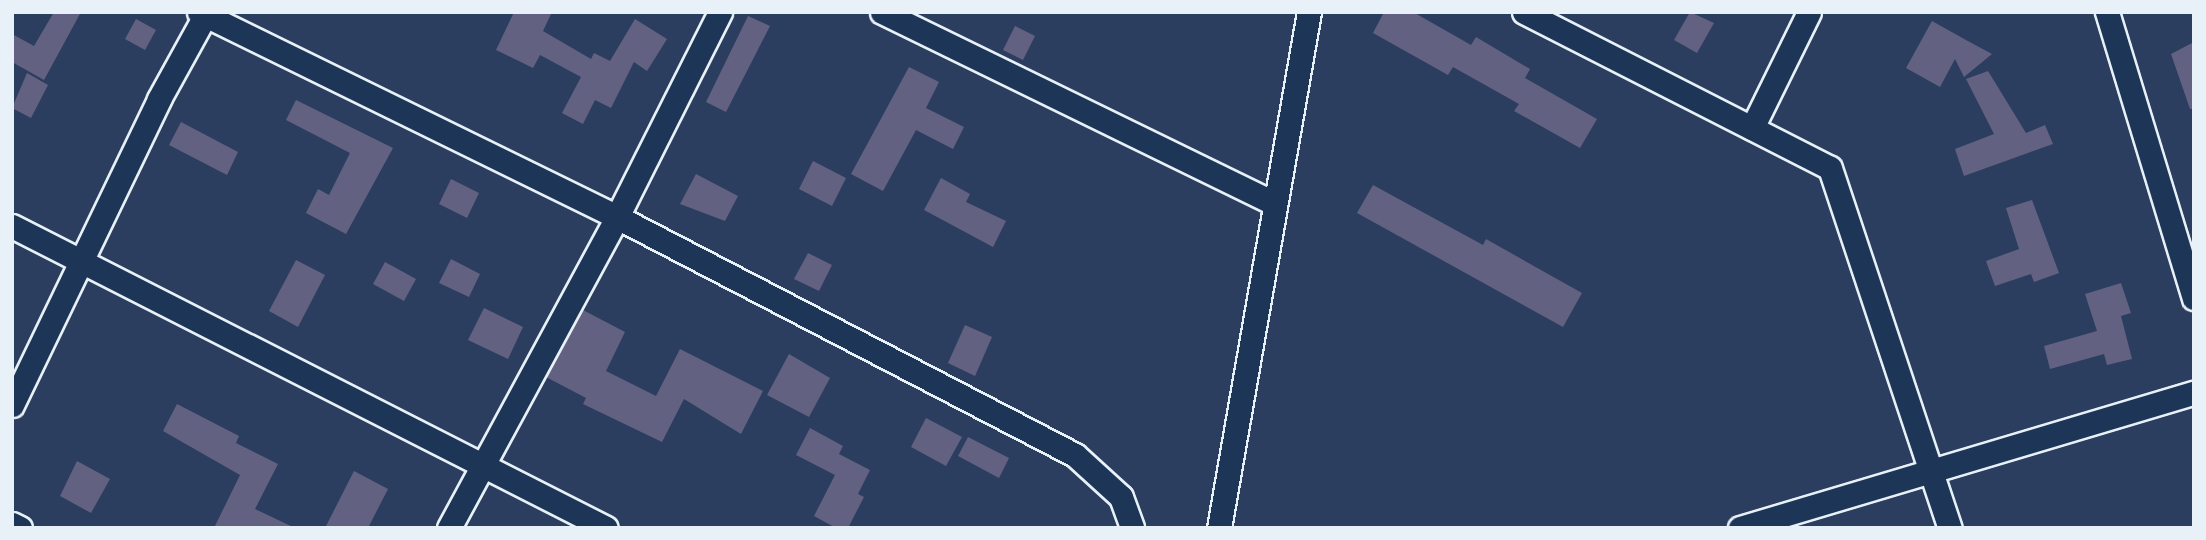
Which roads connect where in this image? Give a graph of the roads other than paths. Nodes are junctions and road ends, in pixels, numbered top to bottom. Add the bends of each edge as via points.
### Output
1 (720, 12) edge
2 (882, 12) edge
3 (1309, 12) edge
4 (1524, 12) edge
5 (1809, 12) edge
6 (2107, 12) edge
7 (204, 13) edge
8 (1752, 128) junction
9 (1275, 204) junction
10 (617, 217) junction
11 (12, 226) edge
12 (82, 260) junction
13 (2194, 298) edge
14 (2194, 393) edge
15 (12, 405) edge
16 (484, 462) junction
17 (1931, 471) junction
18 (12, 524) edge
19 (20, 528) edge
20 (449, 528) edge
21 (606, 528) edge
22 (1132, 528) edge
23 (1219, 528) edge
24 (1740, 528) edge
25 (1950, 528) edge

1 - 10 street
2 - 9 street
3 - 9 street
4 - 8 street
5 - 8 street
6 - 13 street
7 - 10 street
7 - 12 street
8 - 17 street via 1830,168
9 - 23 street
10 - 16 street
10 - 22 street via 1075,455 1121,497
11 - 12 street
12 - 15 street
12 - 16 street
14 - 17 street
16 - 20 street
16 - 21 street
17 - 24 street
17 - 25 street
18 - 19 street

